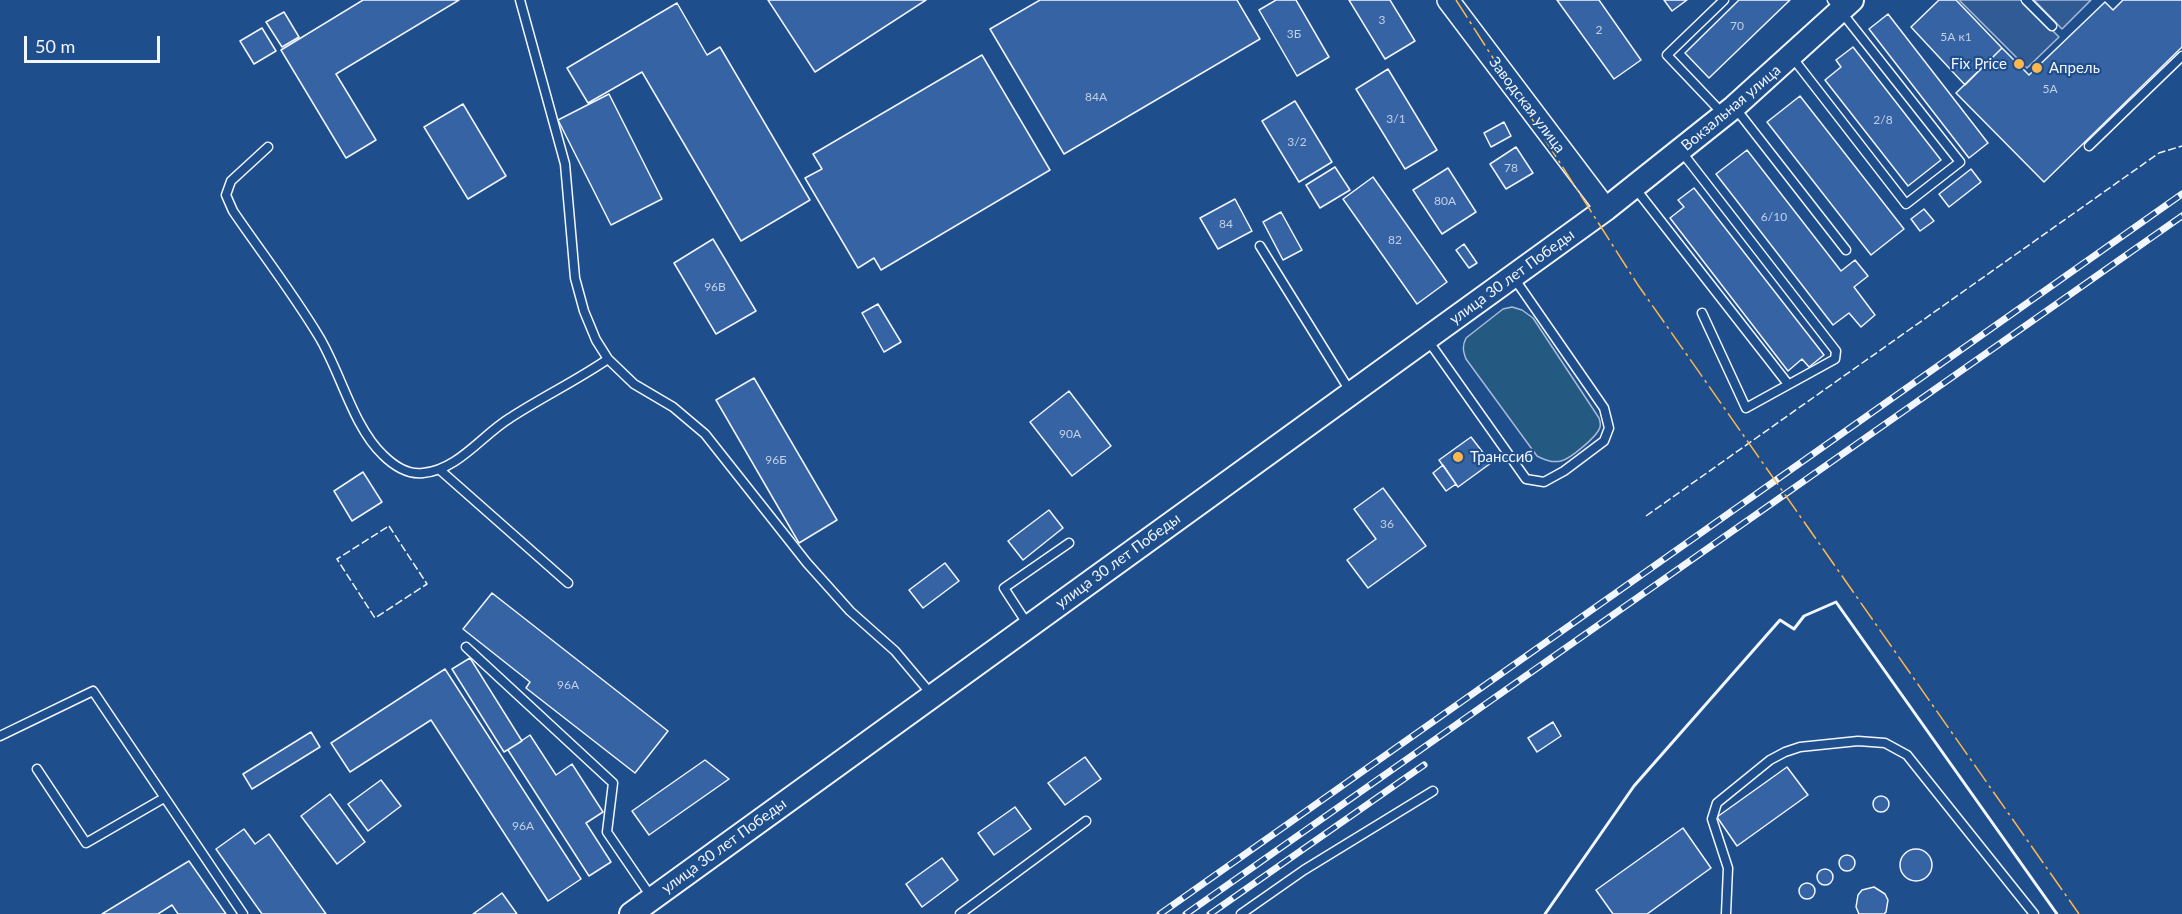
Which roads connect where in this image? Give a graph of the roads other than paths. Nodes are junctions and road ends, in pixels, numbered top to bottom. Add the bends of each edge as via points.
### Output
1 (520, 0) edge
2 (1448, 0) edge
3 (1724, 0) edge
4 (2026, 0) edge
5 (1842, 3) edge
6 (2052, 26) dead end
7 (2182, 56) edge
8 (1792, 57) junction
9 (1730, 111) junction
10 (2089, 146) dead end
11 (268, 147) dead end
12 (1681, 151) junction
13 (1635, 188) junction
14 (1606, 209) junction
15 (1260, 246) dead end
16 (1846, 250) dead end
17 (1513, 277) junction
18 (1702, 313) dead end
19 (1426, 339) junction
20 (608, 359) junction
21 (1788, 384) junction
22 (1352, 393) junction
23 (440, 470) junction
24 (1069, 543) dead end
25 (568, 583) dead end
26 (1029, 625) junction
27 (466, 647) dead end
28 (932, 695) junction
29 (0, 736) edge
30 (37, 769) dead end
31 (1433, 790) dead end
32 (164, 798) junction
33 (1086, 821) dead end
34 (652, 899) junction
35 (243, 914) edge
36 (631, 914) edge
37 (960, 914) edge
38 (1241, 914) edge
39 (1726, 914) edge
40 (2034, 914) edge

1 - 20 lane via 565,164 575,278 584,311
2 - 14 street, Заводская улица
3 - 9 lane via 1667,56
4 - 6 lane
5 - 8 main road, Вокзальная улица
5 - 8 lane via 1960,162 1906,204
7 - 10 lane
8 - 9 main road, Вокзальная улица
9 - 12 main road, Вокзальная улица
9 - 16 lane
11 - 23 lane via 231,181 226,195 233,211 319,336 363,429 382,455 408,472
12 - 13 main road, Вокзальная улица
12 - 21 lane via 1836,351 1835,359
13 - 14 main road, Вокзальная улица
13 - 21 lane
14 - 17 main road, улица 30 лет Победы
15 - 22 lane
17 - 19 main road, улица 30 лет Победы
17 - 19 lane via 1604,408 1609,428 1604,441 1564,471 1544,482 1526,479
18 - 21 lane via 1746,408
19 - 22 main road, улица 30 лет Победы
20 - 23 lane via 508,418
20 - 28 lane via 634,384 673,407 705,434 807,563 850,611 895,651
22 - 26 main road, улица 30 лет Победы
23 - 25 lane
24 - 26 lane via 1004,588
26 - 28 main road, улица 30 лет Победы
27 - 34 lane via 613,783 607,832
28 - 34 main road, улица 30 лет Победы
29 - 32 lane via 93,691
30 - 32 lane via 86,843
31 - 38 lane
32 - 35 lane
33 - 37 lane
34 - 36 main road, улица 30 лет Победы
39 - 40 lane via 1728,868 1712,819 1717,803 1785,752 1858,741 1885,743 1907,755

